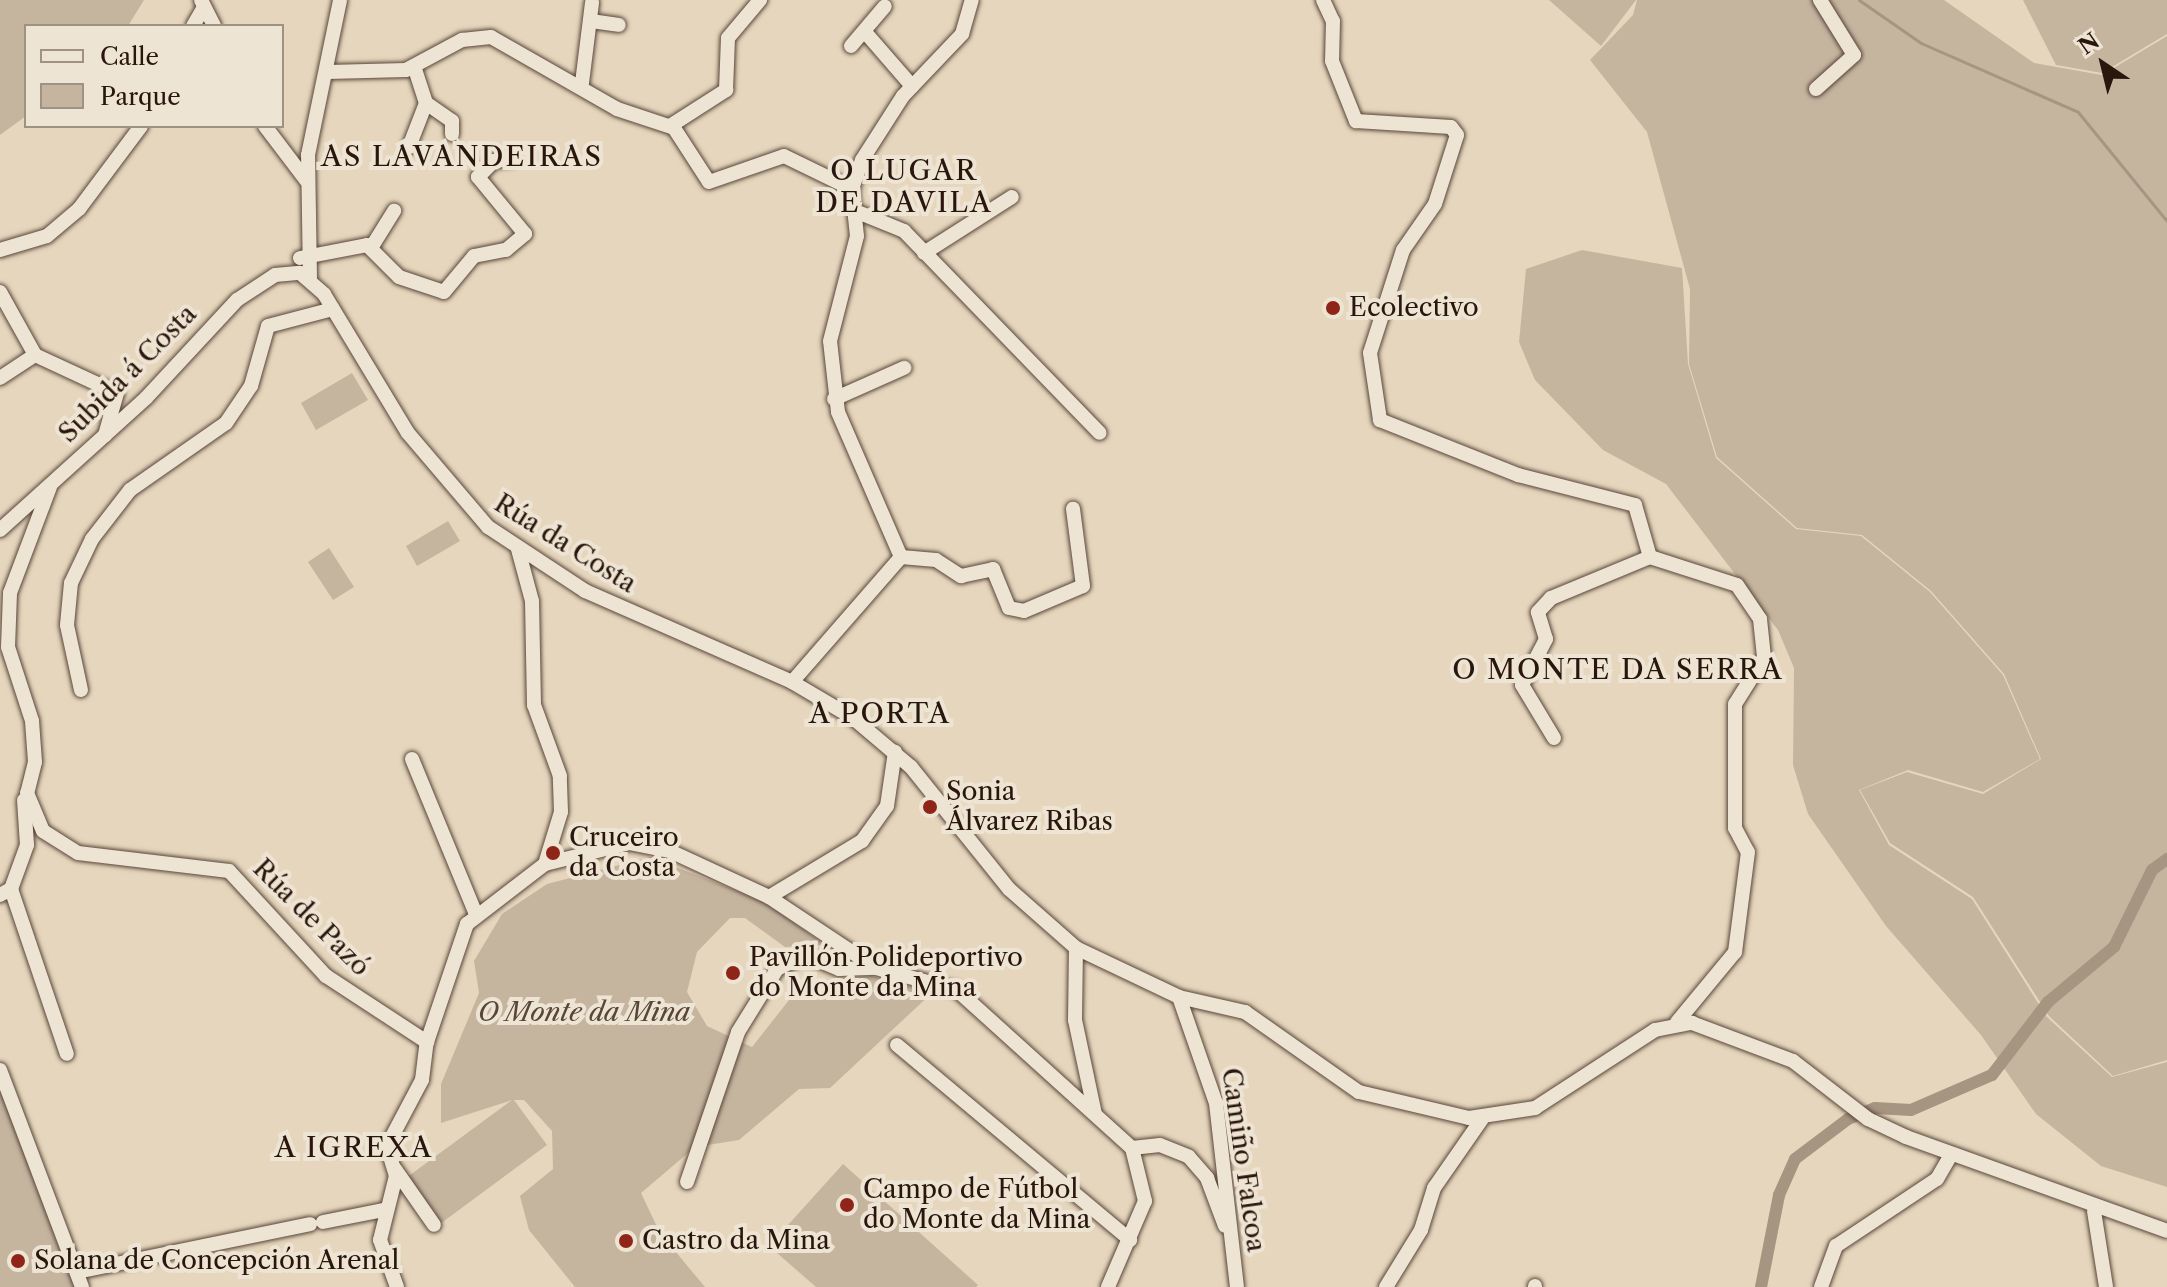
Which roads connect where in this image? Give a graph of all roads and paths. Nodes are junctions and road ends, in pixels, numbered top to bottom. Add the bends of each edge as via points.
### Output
1 (340, 0) edge
2 (760, 0) edge
3 (972, 0) edge
4 (1323, 0) edge
5 (1820, 0) edge
6 (202, 3) edge
7 (592, 3) dead end
8 (885, 6) dead end
9 (591, 21) junction
10 (194, 24) edge
11 (213, 24) edge
12 (619, 25) dead end
13 (865, 32) junction
14 (851, 46) dead end
15 (414, 67) junction
16 (328, 72) junction
17 (582, 83) junction
18 (912, 86) junction
19 (1816, 89) dead end
20 (426, 103) junction
21 (670, 126) junction
22 (140, 128) edge
23 (267, 128) edge
24 (452, 134) dead end
25 (409, 147) dead end
26 (512, 159) dead end
27 (306, 180) junction
28 (852, 189) junction
29 (1012, 197) dead end
30 (394, 211) dead end
31 (860, 213) junction
32 (371, 248) junction
33 (0, 250) edge
34 (924, 253) junction
35 (304, 262) junction
36 (283, 273) junction
37 (0, 292) edge
38 (333, 309) junction
39 (35, 355) junction
40 (904, 368) dead end
41 (0, 378) edge
42 (834, 399) junction
43 (1100, 433) dead end
44 (105, 435) junction
45 (52, 483) junction
46 (1073, 509) dead end
47 (0, 530) edge
48 (518, 549) junction
49 (901, 557) junction
50 (1650, 557) junction
51 (792, 682) junction
52 (81, 690) dead end
53 (1554, 738) dead end
54 (895, 752) junction
55 (412, 759) dead end
56 (27, 793) junction
57 (545, 864) junction
58 (6, 892) edge
59 (769, 897) junction
60 (476, 914) junction
61 (1076, 948) junction
62 (876, 968) junction
63 (1179, 997) junction
64 (1677, 1022) junction
65 (427, 1042) junction
66 (897, 1045) dead end
67 (67, 1054) dead end
68 (0, 1070) edge
69 (1052, 1079) junction
70 (1079, 1082) junction
71 (1076, 1101) junction
72 (1095, 1114) junction
73 (1482, 1119) junction
74 (1132, 1148) junction
75 (1951, 1155) junction
76 (395, 1169) junction
77 (687, 1182) dead end
78 (383, 1210) junction
79 (2094, 1211) junction
80 (434, 1225) dead end
81 (2167, 1231) edge
82 (1130, 1240) junction
83 (1233, 1249) junction
84 (77, 1272) junction
85 (82, 1287) edge
86 (397, 1287) edge
87 (1108, 1287) edge
88 (1237, 1287) edge
89 (1386, 1287) edge
90 (1821, 1287) edge
91 (2106, 1287) edge

1 - 16 street
2 - 21 street via 730,32 721,97
3 - 18 street via 962,34
4 - 50 street via 1333,21 1332,61 1356,121 1451,127 1457,135 1435,204 1403,250 1370,353 1380,420 1518,475 1635,505
5 - 19 street via 1854,55
6 - 10 street
6 - 11 street
7 - 9 street
8 - 13 street
9 - 12 street
9 - 17 street
13 - 14 street
13 - 18 street
15 - 16 street
15 - 17 street via 462,40 491,37
15 - 20 street
16 - 27 street
17 - 21 street via 617,109
18 - 28 street via 877,132
20 - 24 street via 452,121
20 - 25 street
21 - 28 street via 695,150 709,182 784,156
22 - 33 street via 79,209 47,236
23 - 27 street
26 - 32 street via 494,161 478,177 525,234 506,250 474,256 444,292 399,277
27 - 35 street
28 - 31 street
29 - 34 street
30 - 32 street
31 - 34 street via 896,225
31 - 42 street via 830,341
32 - 35 street
34 - 43 street
35 - 36 street
35 - 36 street
35 - 38 street, Rúa da Costa
36 - 44 street, Subida á Costa via 219,316
37 - 39 street
38 - 48 street, Rúa da Costa via 442,478
38 - 52 street via 268,326 251,386 226,423 130,490 92,539 71,583 67,615
39 - 41 street
39 - 44 street via 114,389
40 - 42 street
42 - 49 street
44 - 45 street, Subida á Costa
45 - 47 street, Subida á Costa
45 - 56 street via 10,593 12,678 32,721 35,762
46 - 49 street via 1083,586 1024,611 1009,608 993,569 961,576 936,560
48 - 51 street, Rúa da Costa via 680,639
48 - 57 street via 532,601 534,705 564,793
49 - 51 street
50 - 53 street via 1551,598 1538,612 1546,639 1522,685
50 - 64 street via 1737,585 1760,619 1764,658 1735,704 1735,828 1748,852 1735,952
51 - 54 street, Rúa da Costa
54 - 59 street via 887,806 862,841
54 - 61 street, Rúa da Costa via 1009,889
55 - 60 street
56 - 58 street via 21,807 27,845
56 - 65 street, Rúa de Pazó via 43,831 67,848 200,863 238,876 326,976
57 - 59 street via 641,844
57 - 60 street
58 - 67 street
59 - 62 street
60 - 65 street
61 - 63 street, Rúa da Costa
61 - 70 street via 1071,969
62 - 69 street via 957,990
62 - 77 street via 839,969 806,955 777,969 738,1032
63 - 73 street, Rúa da Costa via 1245,1012 1359,1092
63 - 83 street, Camiño Falcoa via 1216,1103
64 - 73 street via 1547,1102
64 - 75 street via 1793,1061 1868,1119
65 - 76 street via 422,1080 387,1146
66 - 82 street
68 - 84 street
69 - 70 street
69 - 71 street
70 - 71 street
70 - 72 street
71 - 72 street
72 - 74 street
73 - 89 street via 1434,1188 1421,1230
74 - 82 street via 1145,1201
74 - 83 street via 1160,1145 1200,1166
75 - 79 street
75 - 90 street via 1937,1179 1836,1246
76 - 78 street
76 - 80 street
78 - 84 street
78 - 86 street via 380,1240
79 - 81 street
79 - 91 street
82 - 87 street
83 - 88 street, Camiño Falcoa
84 - 85 street

